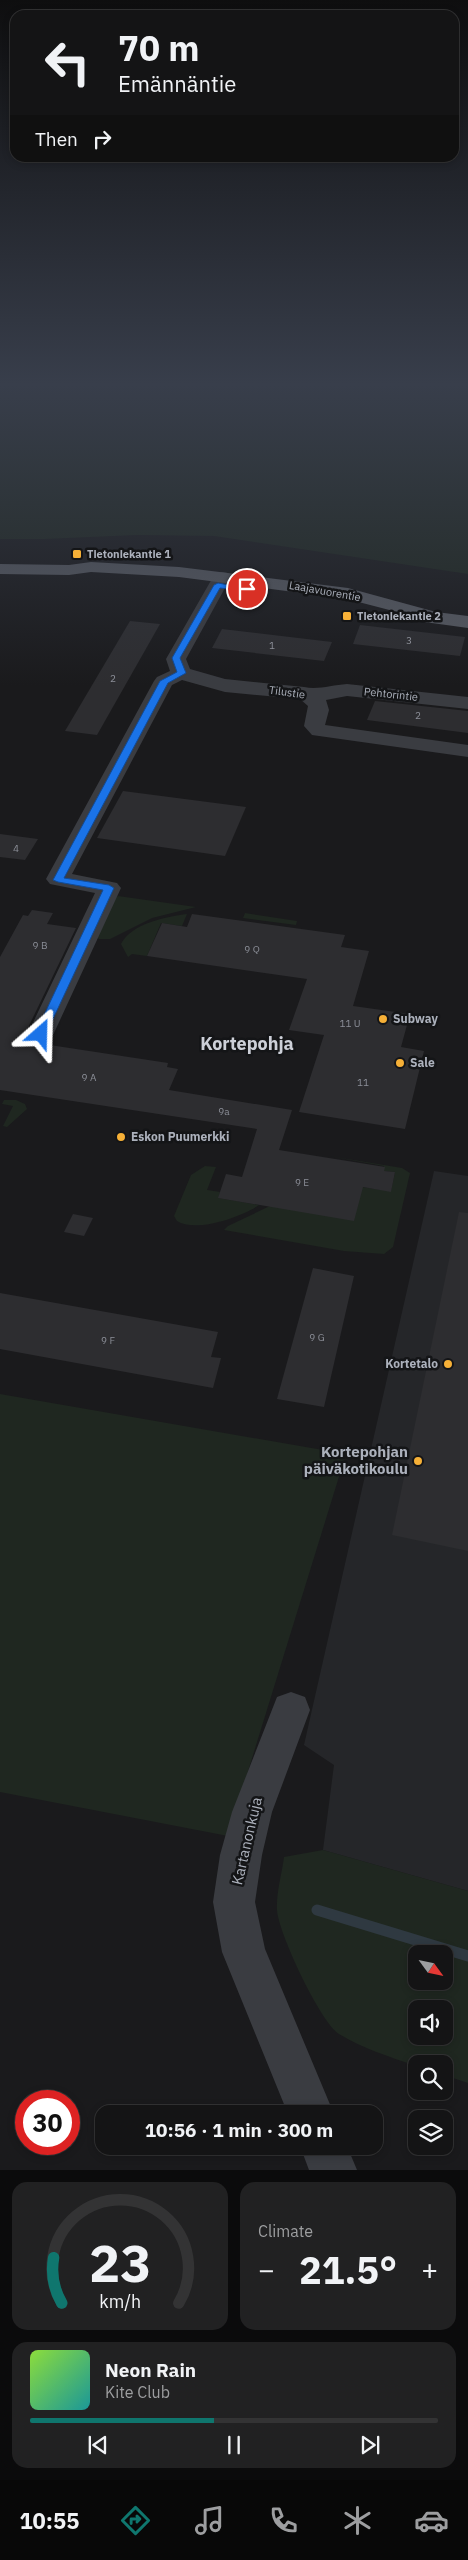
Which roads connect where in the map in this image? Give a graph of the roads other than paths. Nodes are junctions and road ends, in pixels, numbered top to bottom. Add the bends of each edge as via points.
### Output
1 (0, 569) edge
2 (220, 581) junction
3 (468, 622) edge
4 (181, 673) junction
5 (314, 697) junction
6 (468, 703) edge
7 (468, 751) edge
8 (41, 1034) dead end
9 (291, 1710) dead end
10 (307, 2105) edge
11 (327, 2155) edge
12 (333, 2170) edge

1 - 2 main road, Laajavuorentie via 69,570
2 - 3 main road, Laajavuorentie via 347,606
2 - 4 street via 176,658
4 - 5 street, Tilustie via 212,683 304,693
4 - 8 street via 164,681 58,880 109,888
5 - 6 street, Pehtorintie via 347,690
5 - 7 street, Tilustie via 318,701 319,712 314,726 319,732
9 - 10 street, Kartanonkuja via 252,1812 234,1902 244,1952
11 - 12 street

